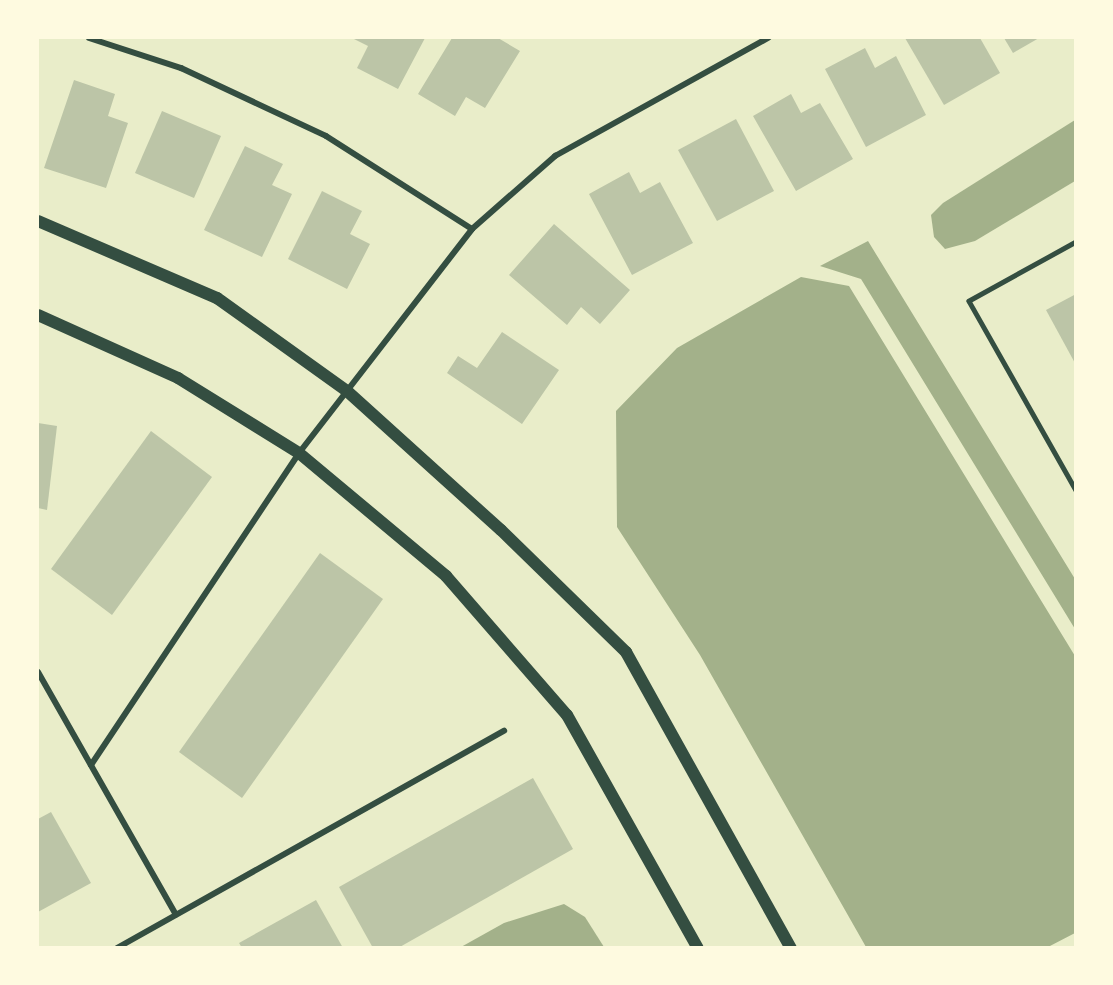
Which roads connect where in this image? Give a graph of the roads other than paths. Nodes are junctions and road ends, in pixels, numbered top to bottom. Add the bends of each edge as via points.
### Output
1 (89, 38) edge
2 (768, 38) edge
3 (38, 221) edge
4 (472, 229) junction
5 (1076, 242) edge
6 (38, 315) edge
7 (347, 391) junction
8 (299, 453) junction
9 (1076, 490) edge
10 (38, 672) edge
11 (504, 730) dead end
12 (91, 765) junction
13 (176, 915) junction
14 (117, 948) edge
15 (698, 948) edge
16 (791, 948) edge

1 - 4 street via 181,68 326,136
2 - 4 street via 555,156
3 - 7 main road via 217,298
4 - 7 street
5 - 9 lane via 969,302
6 - 8 main road via 178,378
7 - 8 street
7 - 16 main road via 626,652
8 - 12 street
8 - 15 main road via 446,576 567,715
10 - 12 street
11 - 13 street
12 - 13 street
13 - 14 street

